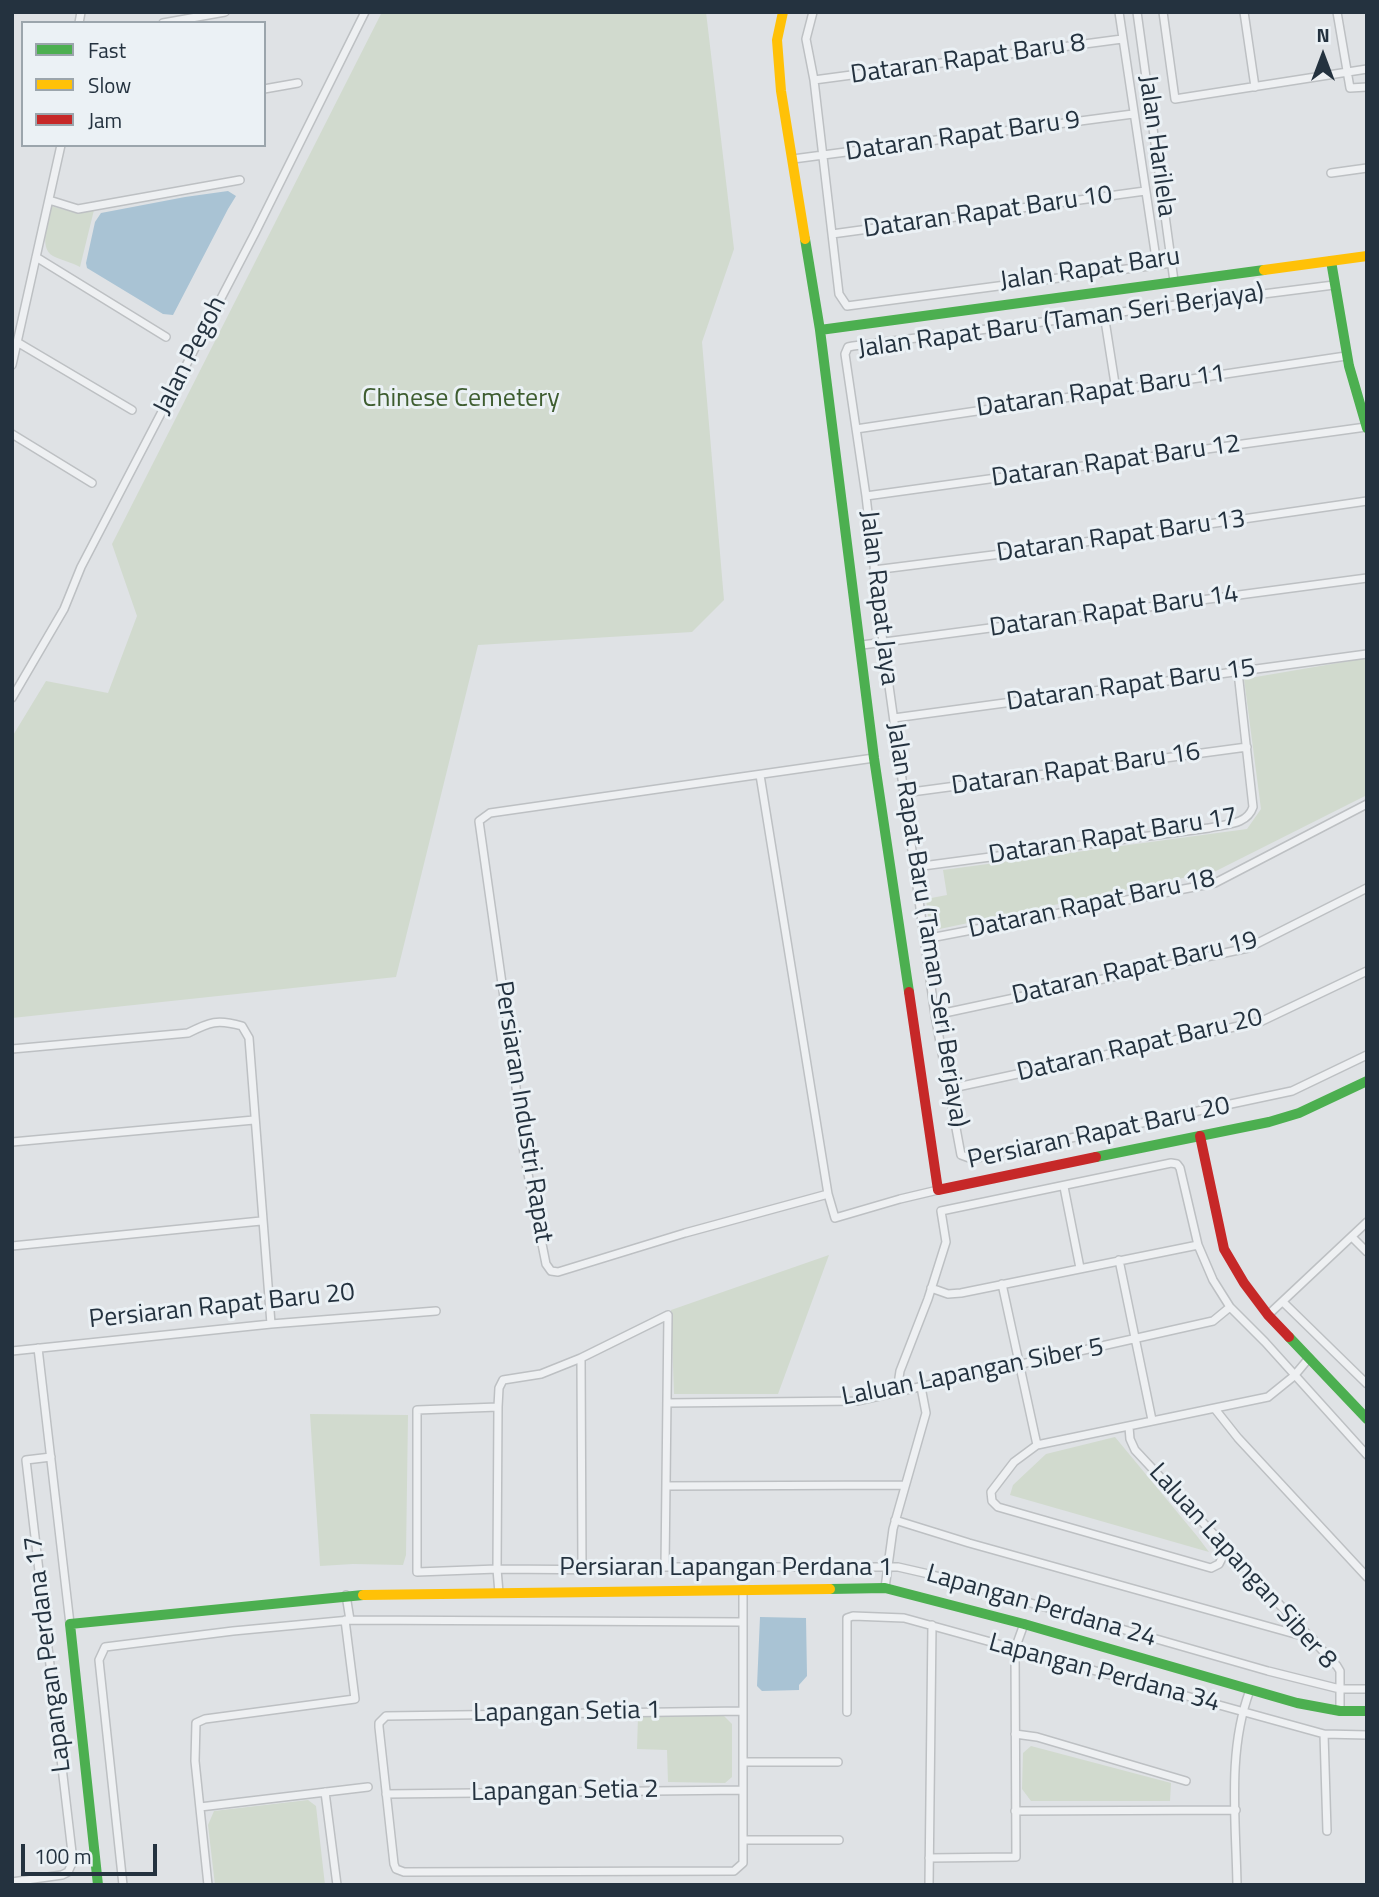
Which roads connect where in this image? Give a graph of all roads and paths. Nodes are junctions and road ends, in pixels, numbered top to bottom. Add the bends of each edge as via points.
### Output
1 (225, 12) edge
2 (365, 12) edge
3 (783, 12) edge
4 (813, 12) edge
5 (1119, 12) edge
6 (1137, 12) edge
7 (1163, 12) edge
8 (1244, 12) edge
9 (1337, 12) edge
10 (174, 21) edge
11 (1122, 39) junction
12 (1367, 69) edge
13 (1347, 72) junction
14 (814, 80) junction
15 (298, 83) dead end
16 (1255, 87) junction
17 (1367, 87) edge
18 (266, 89) edge
19 (1133, 114) junction
20 (61, 147) edge
21 (823, 156) junction
22 (793, 159) junction
23 (1367, 168) edge
24 (1331, 173) dead end
25 (240, 180) dead end
26 (1144, 191) junction
27 (49, 200) junction
28 (832, 234) junction
29 (1367, 256) edge
30 (36, 257) junction
31 (1331, 261) junction
32 (1172, 263) junction
33 (1157, 265) junction
34 (1174, 281) junction
35 (1334, 285) junction
36 (1104, 314) junction
37 (820, 330) junction
38 (166, 337) dead end
39 (18, 342) junction
40 (1346, 356) junction
41 (12, 365) edge
42 (1116, 390) junction
43 (132, 410) dead end
44 (1367, 428) edge
45 (856, 429) junction
46 (12, 434) edge
47 (92, 483) dead end
48 (866, 496) junction
49 (1367, 501) edge
50 (874, 570) junction
51 (1367, 578) edge
52 (883, 643) junction
53 (862, 645) junction
54 (1367, 654) edge
55 (1238, 672) junction
56 (12, 698) edge
57 (894, 718) junction
58 (1247, 747) junction
59 (874, 758) junction
60 (760, 775) junction
61 (904, 793) junction
62 (1367, 804) edge
63 (915, 867) junction
64 (1367, 888) edge
65 (925, 939) junction
66 (1367, 971) edge
67 (935, 1015) junction
68 (12, 1049) edge
69 (1367, 1055) edge
70 (1367, 1081) edge
71 (948, 1089) junction
72 (254, 1120) junction
73 (1200, 1136) junction
74 (12, 1142) edge
75 (1064, 1187) junction
76 (938, 1190) junction
77 (828, 1194) junction
78 (261, 1221) junction
79 (1367, 1222) edge
80 (1352, 1237) junction
81 (1198, 1245) junction
82 (12, 1246) edge
83 (1367, 1252) edge
84 (1119, 1260) junction
85 (1080, 1268) junction
86 (1002, 1284) junction
87 (931, 1289) junction
88 (1283, 1303) junction
89 (1230, 1307) junction
90 (436, 1311) dead end
91 (1268, 1315) junction
92 (271, 1324) junction
93 (1135, 1339) junction
94 (38, 1348) junction
95 (12, 1351) edge
96 (581, 1358) junction
97 (1309, 1358) junction
98 (1020, 1365) junction
99 (1294, 1376) junction
100 (1366, 1381) edge
101 (921, 1387) junction
102 (897, 1391) junction
103 (667, 1404) junction
104 (498, 1407) junction
105 (1215, 1409) junction
106 (1367, 1419) edge
107 (1152, 1420) junction
108 (1129, 1427) junction
109 (1037, 1446) junction
110 (1367, 1455) edge
111 (51, 1457) junction
112 (905, 1485) junction
113 (666, 1486) junction
114 (895, 1520) junction
115 (1227, 1548) junction
116 (665, 1567) junction
117 (887, 1567) junction
118 (497, 1569) junction
119 (582, 1570) junction
120 (1367, 1577) edge
121 (886, 1588) junction
122 (743, 1590) junction
123 (499, 1593) junction
124 (346, 1595) junction
125 (348, 1620) junction
126 (743, 1622) junction
127 (70, 1624) junction
128 (1024, 1624) junction
129 (932, 1625) junction
130 (1313, 1639) junction
131 (1015, 1649) junction
132 (1250, 1689) junction
133 (1340, 1689) junction
134 (1367, 1689) edge
135 (743, 1711) junction
136 (1340, 1711) junction
137 (1367, 1711) edge
138 (847, 1712) dead end
139 (1242, 1712) junction
140 (1015, 1734) junction
141 (1324, 1734) junction
142 (1367, 1735) edge
143 (743, 1762) junction
144 (838, 1762) dead end
145 (1186, 1781) dead end
146 (368, 1787) dead end
147 (743, 1790) junction
148 (325, 1792) junction
149 (386, 1794) junction
150 (200, 1807) junction
151 (1236, 1810) junction
152 (1015, 1811) junction
153 (1327, 1831) dead end
154 (743, 1840) junction
155 (839, 1840) dead end
156 (929, 1858) junction
157 (12, 1882) edge
158 (98, 1885) edge
159 (123, 1885) edge
160 (208, 1885) edge
161 (337, 1885) edge
162 (929, 1885) edge
163 (1237, 1885) edge

1 - 10 street
2 - 56 street, Jalan Pegoh via 81,567 64,609
3 - 22 street, Jalan Rapat Jaya via 777,58
4 - 14 street via 806,39
5 - 11 street
6 - 32 street, Jalan Harilela
7 - 16 street via 1175,99
8 - 16 street
9 - 13 street
11 - 14 street, Dataran Rapat Baru 8
11 - 19 street
12 - 13 street
13 - 16 street
13 - 17 street via 1350,88
14 - 21 street
15 - 18 street
19 - 21 street, Dataran Rapat Baru 9
19 - 26 street
20 - 27 street
21 - 22 street, Dataran Rapat Baru 9
21 - 28 street
22 - 37 street, Jalan Rapat Jaya
23 - 24 street
25 - 27 street via 78,209
26 - 28 street, Dataran Rapat Baru 10
26 - 33 street
27 - 30 street
28 - 33 street, Jalan Rapat Baru via 839,294 847,306
29 - 31 street, Jalan Rapat Baru
30 - 38 street
30 - 39 street
31 - 34 street, Jalan Rapat Baru
31 - 35 street
32 - 33 street, Jalan Rapat Baru
32 - 34 street, Jalan Harilela
34 - 37 street, Jalan Rapat Baru
35 - 36 street, Jalan Rapat Baru (Taman Seri Berjaya)
35 - 40 street
36 - 42 street
36 - 45 street, Jalan Rapat Baru (Taman Seri Berjaya) via 848,347 845,354
37 - 53 street, Jalan Rapat Jaya
39 - 41 street
39 - 43 street
40 - 42 street, Dataran Rapat Baru 11
40 - 44 street
42 - 45 street, Dataran Rapat Baru 11
44 - 48 street, Dataran Rapat Baru 12
45 - 48 street, Jalan Rapat Baru (Taman Seri Berjaya)
46 - 47 street
48 - 50 street, Jalan Rapat Baru (Taman Seri Berjaya)
49 - 50 street, Dataran Rapat Baru 13
50 - 52 street, Jalan Rapat Baru (Taman Seri Berjaya)
51 - 52 street, Dataran Rapat Baru 14
52 - 53 street, Dataran Rapat Baru 14
52 - 57 street, Jalan Rapat Baru (Taman Seri Berjaya)
53 - 59 street, Jalan Rapat Jaya
54 - 55 street, Dataran Rapat Baru 15
55 - 57 street, Dataran Rapat Baru 15
55 - 58 street, Dataran Rapat Baru 17
57 - 61 street, Jalan Rapat Baru (Taman Seri Berjaya)
58 - 61 street, Dataran Rapat Baru 16
58 - 63 street, Dataran Rapat Baru 17 via 1253,807 1245,820
59 - 60 street, Persiaran Industri Rapat
59 - 76 street, Jalan Rapat Jaya
60 - 77 street
60 - 77 street, Persiaran Industri Rapat via 490,813 479,821 524,1154 546,1264 558,1272
61 - 63 street, Jalan Rapat Baru (Taman Seri Berjaya)
62 - 65 street, Dataran Rapat Baru 18 via 1215,883
63 - 65 street, Jalan Rapat Baru (Taman Seri Berjaya)
64 - 67 street, Dataran Rapat Baru 19 via 1248,948
65 - 67 street, Jalan Rapat Baru (Taman Seri Berjaya)
66 - 71 street, Dataran Rapat Baru 20 via 1262,1021
67 - 71 street, Jalan Rapat Baru (Taman Seri Berjaya)
68 - 72 street via 188,1033 210,1022 225,1021 242,1026 249,1038
69 - 71 street, Jalan Rapat Baru (Taman Seri Berjaya) via 1292,1091 972,1159 961,1155
70 - 73 street, Persiaran Rapat Baru 20 via 1269,1122
72 - 74 street
72 - 78 street
73 - 76 street, Persiaran Rapat Baru 20
73 - 91 street via 1224,1249
75 - 81 street via 1177,1164
75 - 85 street
75 - 87 street via 941,1211 946,1242
76 - 77 street, Persiaran Rapat Baru 20 via 835,1218
78 - 82 street
78 - 92 street
79 - 80 street
80 - 83 street
80 - 88 street
81 - 84 street
81 - 89 street
84 - 85 street
84 - 93 street
85 - 86 street
86 - 87 street via 948,1294
86 - 98 street
87 - 102 street
88 - 91 street
88 - 100 street
89 - 93 street, Laluan Lapangan Siber 5 via 1213,1321
89 - 99 street
90 - 92 street, Persiaran Rapat Baru 20
91 - 97 street
92 - 94 street, Persiaran Rapat Baru 20
93 - 98 street, Laluan Lapangan Siber 5
93 - 107 street
94 - 95 street, Persiaran Rapat Baru 20
94 - 111 street
96 - 103 street via 668,1315
96 - 104 street via 541,1374 503,1380
96 - 119 street
97 - 99 street
97 - 106 street
98 - 101 street, Laluan Lapangan Siber 5
98 - 109 street
99 - 105 street via 1268,1397
99 - 110 street
101 - 102 street, Laluan Lapangan Siber 5
101 - 112 street via 926,1413
102 - 103 street, Laluan Lapangan Siber 5 via 857,1401
103 - 113 street
104 - 118 street
104 - 118 street, Lapangan Perdana 24 via 417,1410 417,1572
105 - 107 street
105 - 120 street
107 - 108 street
108 - 109 street
108 - 115 street, Laluan Lapangan Siber 8 via 1135,1450
109 - 115 street via 1014,1462 991,1492 998,1507 1211,1568 1219,1564
111 - 127 street
111 - 157 street, Lapangan Perdana 17 via 26,1460 73,1861 62,1875
112 - 113 street
112 - 114 street
113 - 116 street
114 - 117 street
114 - 130 street
115 - 130 street, Laluan Lapangan Siber 8
116 - 117 street, Lapangan Perdana 24
116 - 119 street, Lapangan Perdana 24
117 - 121 street
117 - 133 street, Lapangan Perdana 24 via 933,1575
118 - 119 street, Lapangan Perdana 24
118 - 123 street
121 - 122 street, Persiaran Lapangan Perdana 1
121 - 128 street, Persiaran Lapangan Perdana 1
122 - 123 street, Persiaran Lapangan Perdana 1
122 - 126 street
123 - 124 street, Persiaran Lapangan Perdana 1
124 - 125 street
124 - 127 street, Persiaran Lapangan Perdana 1
125 - 126 street
125 - 150 street via 355,1699 198,1720 194,1727
125 - 159 street via 105,1647 99,1660
126 - 135 street
127 - 158 street
128 - 131 street
128 - 132 street, Persiaran Lapangan Perdana 1
129 - 131 street, Lapangan Perdana 34
129 - 138 street, Lapangan Perdana 34 via 904,1618 847,1618
129 - 156 street
130 - 133 street, Laluan Lapangan Siber 8 via 1340,1671
131 - 139 street, Lapangan Perdana 34
131 - 140 street
132 - 136 street, Persiaran Lapangan Perdana 1
132 - 139 street
133 - 134 street, Lapangan Perdana 24
133 - 136 street, Laluan Lapangan Siber 8
135 - 143 street
135 - 149 street, Lapangan Setia 1 via 386,1716 379,1723
136 - 137 street, Persiaran Lapangan Perdana 1
139 - 141 street, Lapangan Perdana 34
139 - 151 street via 1235,1753
140 - 145 street
140 - 152 street
141 - 142 street, Lapangan Perdana 34
141 - 153 street
143 - 144 street
143 - 147 street
146 - 148 street
147 - 149 street, Lapangan Setia 2
147 - 154 street
148 - 150 street
148 - 161 street
149 - 154 street via 394,1864 404,1872 726,1872 743,1863
150 - 160 street
151 - 152 street
151 - 163 street
152 - 156 street via 1016,1857
154 - 155 street
156 - 162 street

